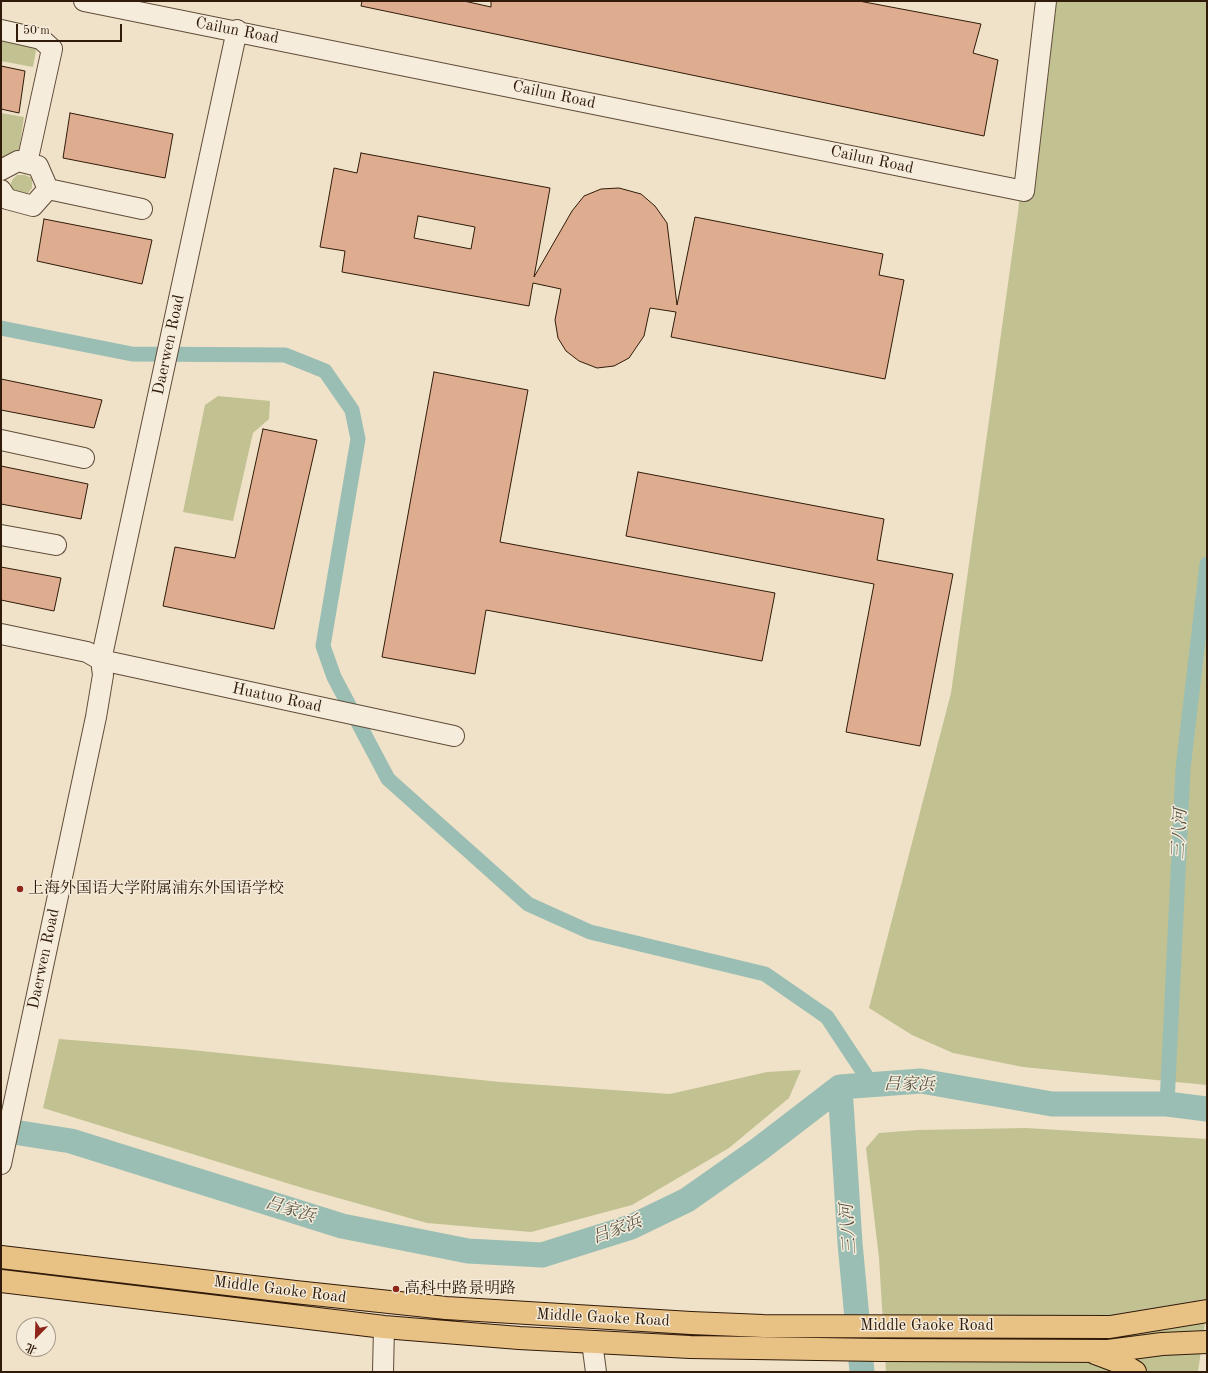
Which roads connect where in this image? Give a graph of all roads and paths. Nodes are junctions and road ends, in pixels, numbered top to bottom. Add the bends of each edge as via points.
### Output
1 (84, 1) edge
2 (1046, 1) edge
3 (1, 30) edge
4 (237, 30) junction
5 (27, 163) junction
6 (1, 170) edge
7 (48, 189) junction
8 (1, 190) edge
9 (142, 209) dead end
10 (1, 440) edge
11 (84, 458) dead end
12 (1, 535) edge
13 (56, 545) dead end
14 (1, 634) edge
15 (1, 644) edge
16 (101, 660) junction
17 (454, 736) dead end
18 (15, 1067) junction
19 (1, 1105) edge
20 (1, 1164) edge
21 (1, 1257) edge
22 (1, 1281) edge
23 (1207, 1311) edge
24 (384, 1327) junction
25 (592, 1342) junction
26 (1207, 1342) edge
27 (1088, 1351) junction
28 (383, 1372) edge
29 (596, 1372) edge
30 (1136, 1372) edge

1 - 4 street, Cailun Road
2 - 4 street, Cailun Road via 1024,191
3 - 5 street via 41,39 52,49
4 - 16 street, Daerwen Road
5 - 6 street via 18,161
5 - 7 street via 38,166
7 - 8 street via 33,206 7,199
7 - 9 street
10 - 11 street
12 - 13 street
14 - 16 street, Huatuo Road via 87,652
15 - 16 street, Huatuo Road via 85,663
16 - 17 street, Huatuo Road
16 - 18 street, Daerwen Road via 92,672
18 - 19 street, Daerwen Road
18 - 20 street, Daerwen Road
21 - 23 main road, Middle Gaoke Road via 446,1308 691,1323 1110,1327
22 - 24 main road, Middle Gaoke Road
24 - 25 main road, Middle Gaoke Road
24 - 28 street
25 - 27 main road, Middle Gaoke Road via 836,1350
25 - 29 street
26 - 27 main road, Middle Gaoke Road
27 - 30 main road via 1119,1362

